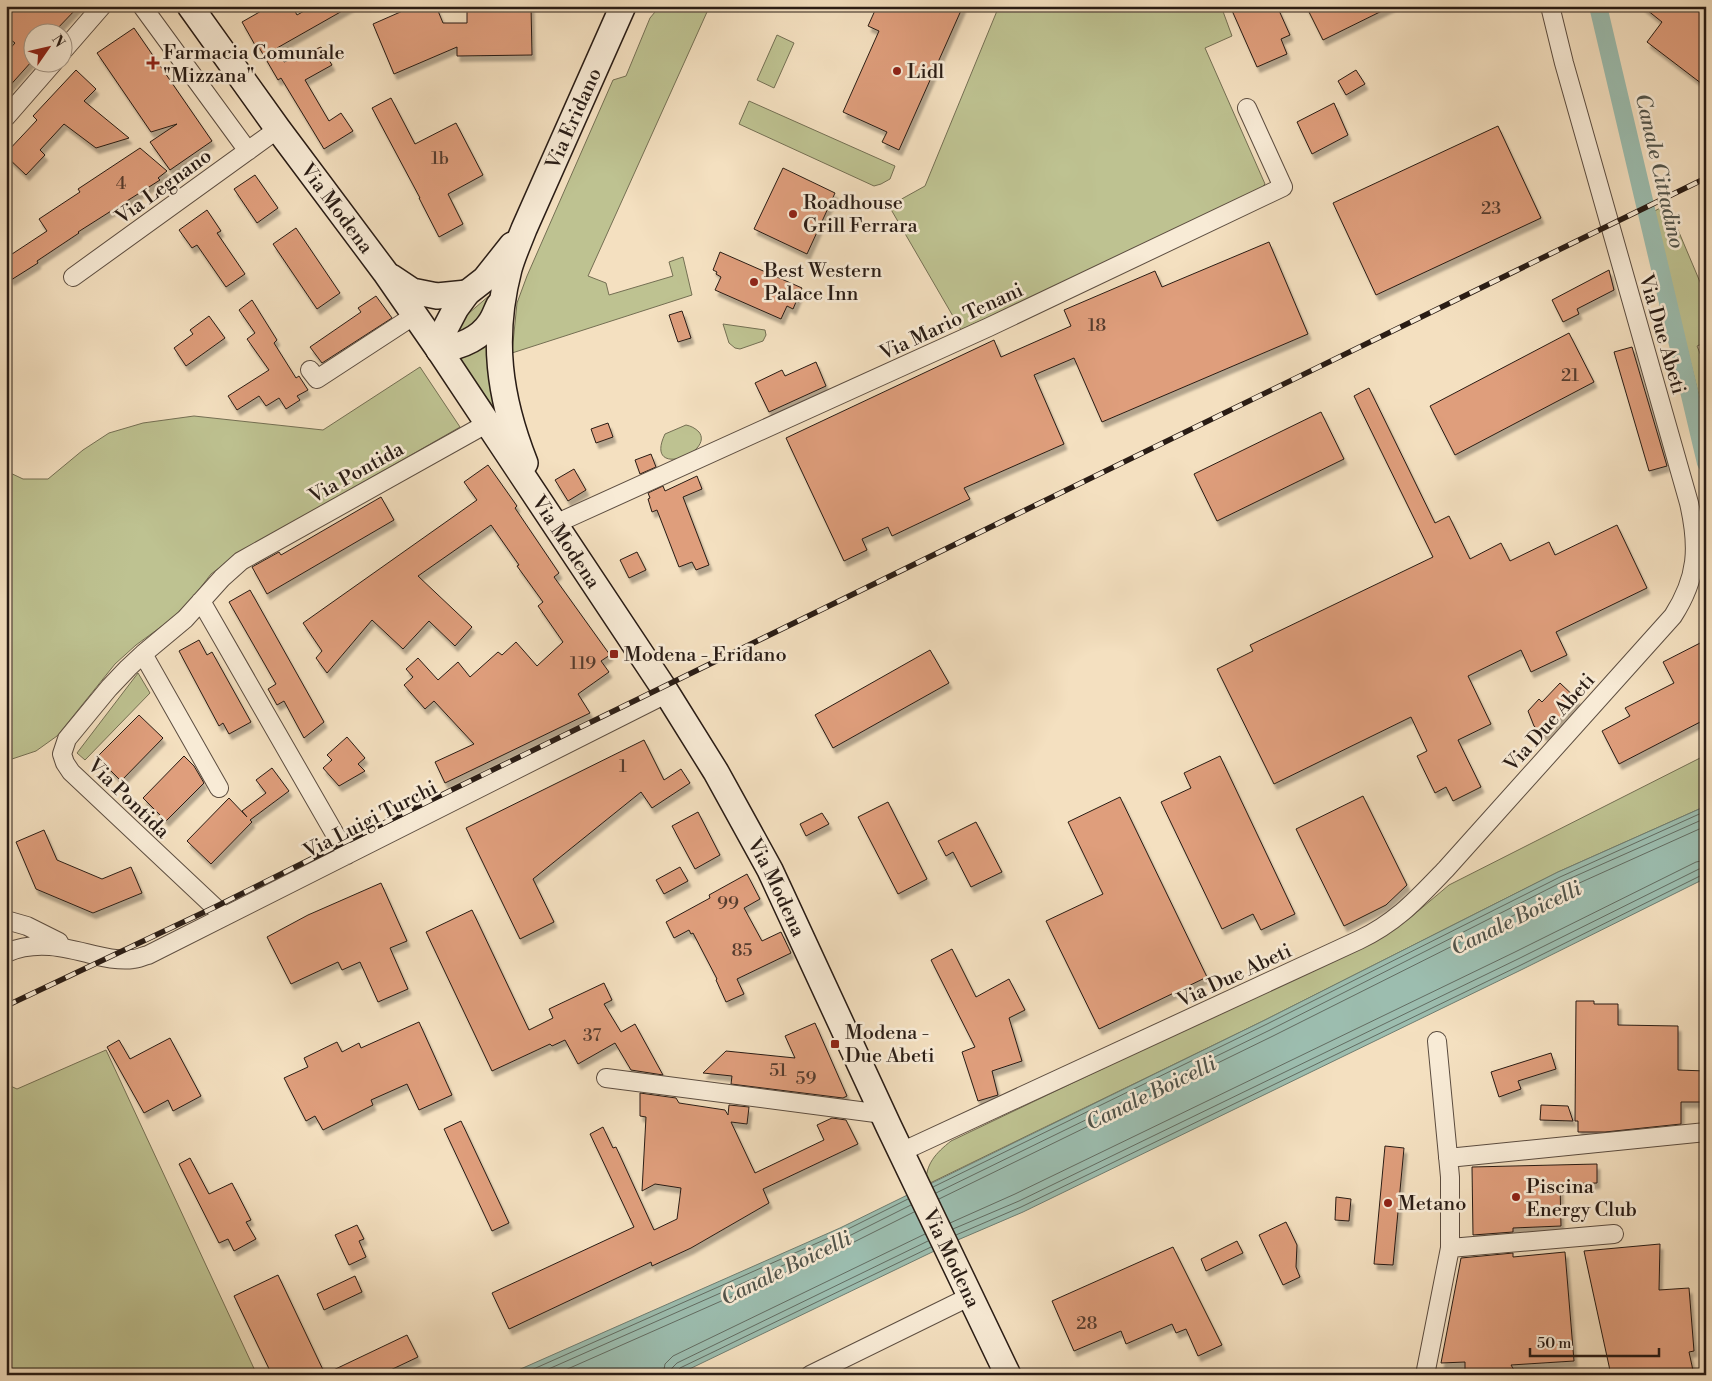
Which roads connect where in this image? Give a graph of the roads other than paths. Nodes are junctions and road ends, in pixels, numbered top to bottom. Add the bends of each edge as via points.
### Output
1 (102, 6) edge
2 (190, 6) edge
3 (623, 6) edge
4 (1550, 6) edge
5 (150, 9) edge
6 (72, 40) edge
7 (45, 72) edge
8 (1247, 108) dead end
9 (6, 117) edge
10 (278, 129) junction
11 (248, 151) junction
12 (524, 230) junction
13 (385, 272) junction
14 (73, 277) dead end
15 (467, 293) junction
16 (503, 296) junction
17 (415, 315) junction
18 (439, 350) junction
19 (310, 370) dead end
20 (488, 423) junction
21 (541, 503) junction
22 (555, 524) junction
23 (1700, 554) edge
24 (201, 600) junction
25 (143, 654) junction
26 (666, 694) junction
27 (219, 788) dead end
28 (347, 855) junction
29 (224, 916) junction
30 (6, 920) edge
31 (6, 953) edge
32 (87, 953) junction
33 (1437, 1041) dead end
34 (606, 1078) dead end
35 (883, 1114) junction
36 (1706, 1132) edge
37 (901, 1152) junction
38 (1448, 1158) junction
39 (1614, 1234) dead end
40 (1450, 1248) junction
41 (971, 1296) junction
42 (810, 1375) edge
43 (1008, 1375) edge
44 (1425, 1375) edge

1 - 6 street
2 - 10 main road, Via Modena
3 - 12 main road, Via Eridano
4 - 23 street, Via Due Abeti via 1689,503
5 - 11 street
7 - 9 street
8 - 22 street, Via Mario Tenani via 1283,187 989,327
10 - 11 street, Via Legnano
10 - 13 main road, Via Modena
11 - 14 street, Via Legnano
12 - 15 main road, Via Eridano via 485,279
12 - 16 main road, Via Eridano
13 - 15 main road via 412,291 437,296
13 - 17 main road, Via Modena
15 - 18 main road, Via Eridano via 446,327
16 - 18 main road, Via Eridano via 490,323 477,337
16 - 21 main road, Via Eridano via 499,329 500,371 521,452
17 - 18 main road, Via Modena
17 - 19 street via 317,379
18 - 20 main road, Via Modena
20 - 21 main road, Via Modena
20 - 24 street, Via Pontida via 241,561
21 - 22 main road, Via Modena
22 - 26 main road, Via Modena
23 - 37 street, Via Due Abeti via 1683,601 1673,616 1446,869 1387,925
24 - 25 street, Via Pontida via 185,619
24 - 28 street
25 - 27 street
25 - 29 street, Via Pontida via 109,688 67,739 62,754 64,763 79,782
26 - 28 street, Via Luigi Turchi
26 - 35 main road, Via Modena via 716,772 770,870
28 - 29 street, Via Luigi Turchi
29 - 32 street, Via Luigi Turchi via 148,955 133,959
30 - 32 street, Via Luigi Turchi
31 - 32 street, Via Luigi Turchi via 35,945
33 - 38 street
34 - 35 street
35 - 37 main road, Via Modena
36 - 38 street
37 - 41 main road, Via Modena
38 - 40 street
39 - 40 street
40 - 44 street
41 - 42 street
41 - 43 main road, Via Modena

